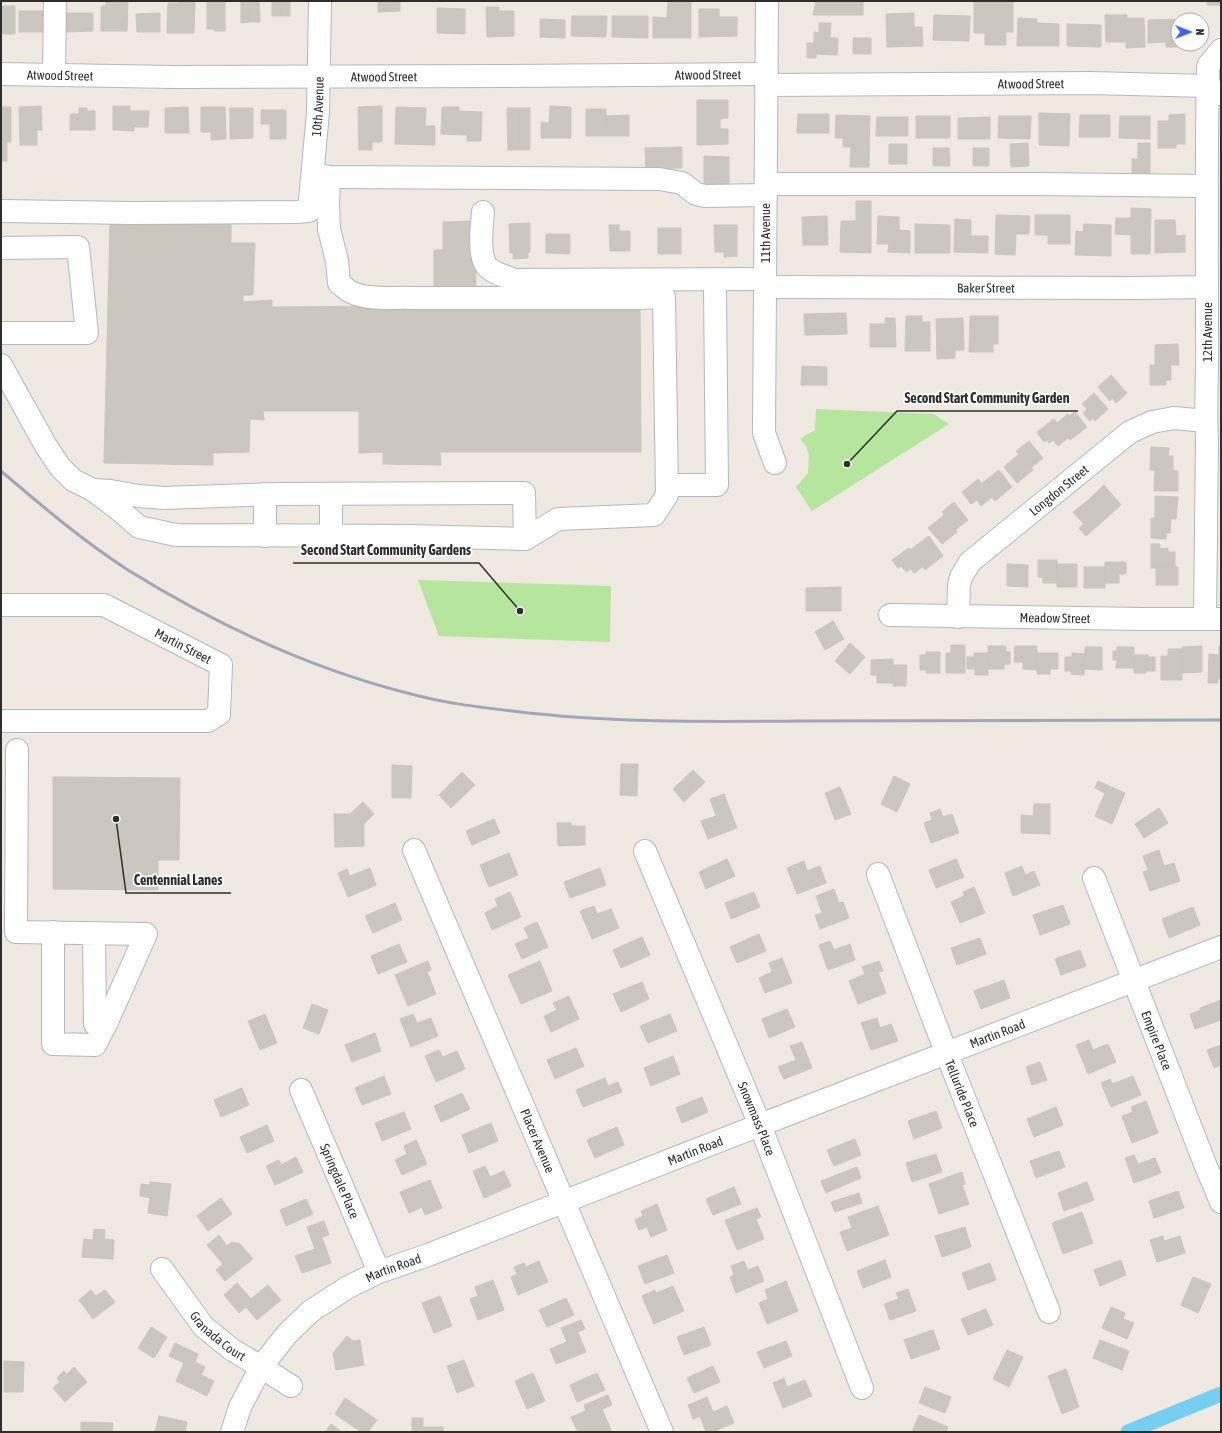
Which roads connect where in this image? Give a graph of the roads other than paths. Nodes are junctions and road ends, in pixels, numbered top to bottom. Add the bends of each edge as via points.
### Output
1 (55, 1) edge
2 (320, 1) edge
3 (767, 1) edge
4 (1221, 50) edge
5 (1, 74) edge
6 (54, 74) junction
7 (319, 76) junction
8 (767, 79) junction
9 (1214, 90) edge
10 (321, 176) junction
11 (1206, 186) junction
12 (766, 190) junction
13 (1, 211) edge
14 (483, 212) dead end
15 (1, 248) edge
16 (765, 283) junction
17 (1207, 287) junction
18 (715, 290) dead end
19 (1, 333) edge
20 (1, 365) edge
21 (1211, 434) edge
22 (776, 463) dead end
23 (667, 485) junction
24 (93, 490) junction
25 (265, 494) junction
26 (331, 494) junction
27 (164, 498) junction
28 (165, 533) junction
29 (265, 536) junction
30 (331, 536) junction
31 (525, 539) junction
32 (1, 605) edge
33 (890, 615) dead end
34 (958, 616) junction
35 (1213, 619) edge
36 (1, 721) edge
37 (16, 750) dead end
38 (414, 850) dead end
39 (645, 851) dead end
40 (878, 874) dead end
41 (1094, 878) dead end
42 (9, 890) edge
43 (9, 932) edge
44 (53, 932) junction
45 (94, 933) junction
46 (1221, 947) edge
47 (1134, 981) junction
48 (106, 1024) junction
49 (946, 1052) junction
50 (301, 1090) dead end
51 (760, 1125) junction
52 (564, 1202) junction
53 (1221, 1202) edge
54 (162, 1269) dead end
55 (379, 1272) junction
56 (1050, 1312) dead end
57 (262, 1367) junction
58 (290, 1386) dead end
59 (862, 1388) dead end
60 (232, 1432) edge
61 (662, 1432) edge

1 - 6 street
2 - 7 street, 10th Avenue
3 - 8 street, 11th Avenue
4 - 9 street, 12th Avenue via 1208,66
5 - 6 street, Atwood Street
6 - 7 street, Atwood Street
7 - 8 street, Atwood Street
7 - 10 street, 10th Avenue
8 - 9 street, Atwood Street via 1090,83
8 - 12 street, 11th Avenue
9 - 11 street, 12th Avenue
10 - 12 street via 660,179 682,183 696,194 705,196
10 - 13 street, 10th Avenue via 309,211
10 - 23 street via 328,202 329,229 337,261 339,283 358,295 379,298 664,297
11 - 12 street via 1039,184
11 - 17 street, 12th Avenue
12 - 16 street, 11th Avenue
14 - 16 street, Baker Street via 481,246 486,265 514,280
15 - 19 street via 78,247 87,333
16 - 17 street, Baker Street
16 - 22 street, 11th Avenue via 764,433
17 - 21 street, 12th Avenue
18 - 23 street via 717,485
20 - 24 street via 60,467 73,480
21 - 34 street, Longdon Street via 1174,418 1152,422 1130,432 970,562 960,581
21 - 35 street, 12th Avenue
23 - 31 street via 667,495 654,515 558,520
24 - 27 street
24 - 28 street via 139,527
25 - 26 street
25 - 27 street
25 - 29 street
26 - 30 street
26 - 31 street via 524,493
27 - 28 street
28 - 29 street
29 - 30 street
30 - 31 street
32 - 36 street, Martin Street via 104,605 221,665 219,714 208,721
33 - 34 street, Meadow Street
34 - 35 street, Meadow Street
37 - 42 street
38 - 52 street, Placer Avenue
39 - 51 street, Snowmass Place
40 - 49 street, Telluride Place
41 - 47 street, Empire Place
42 - 43 street
43 - 44 street
44 - 45 street
44 - 48 street via 53,1044 95,1045
45 - 48 street via 95,1024
45 - 48 street via 146,934
46 - 47 street, Martin Road
47 - 49 street, Martin Road
47 - 53 street, Empire Place
49 - 51 street, Martin Road
49 - 56 street, Telluride Place
50 - 55 street, Springdale Place
51 - 52 street, Martin Road
51 - 59 street, Snowmass Place
52 - 55 street, Martin Road
52 - 61 street, Placer Avenue
54 - 57 street, Granada Court via 203,1326 231,1349
55 - 57 street, Martin Road via 348,1286 311,1311 287,1334
57 - 58 street, Granada Court
57 - 60 street, Martin Road via 240,1407

